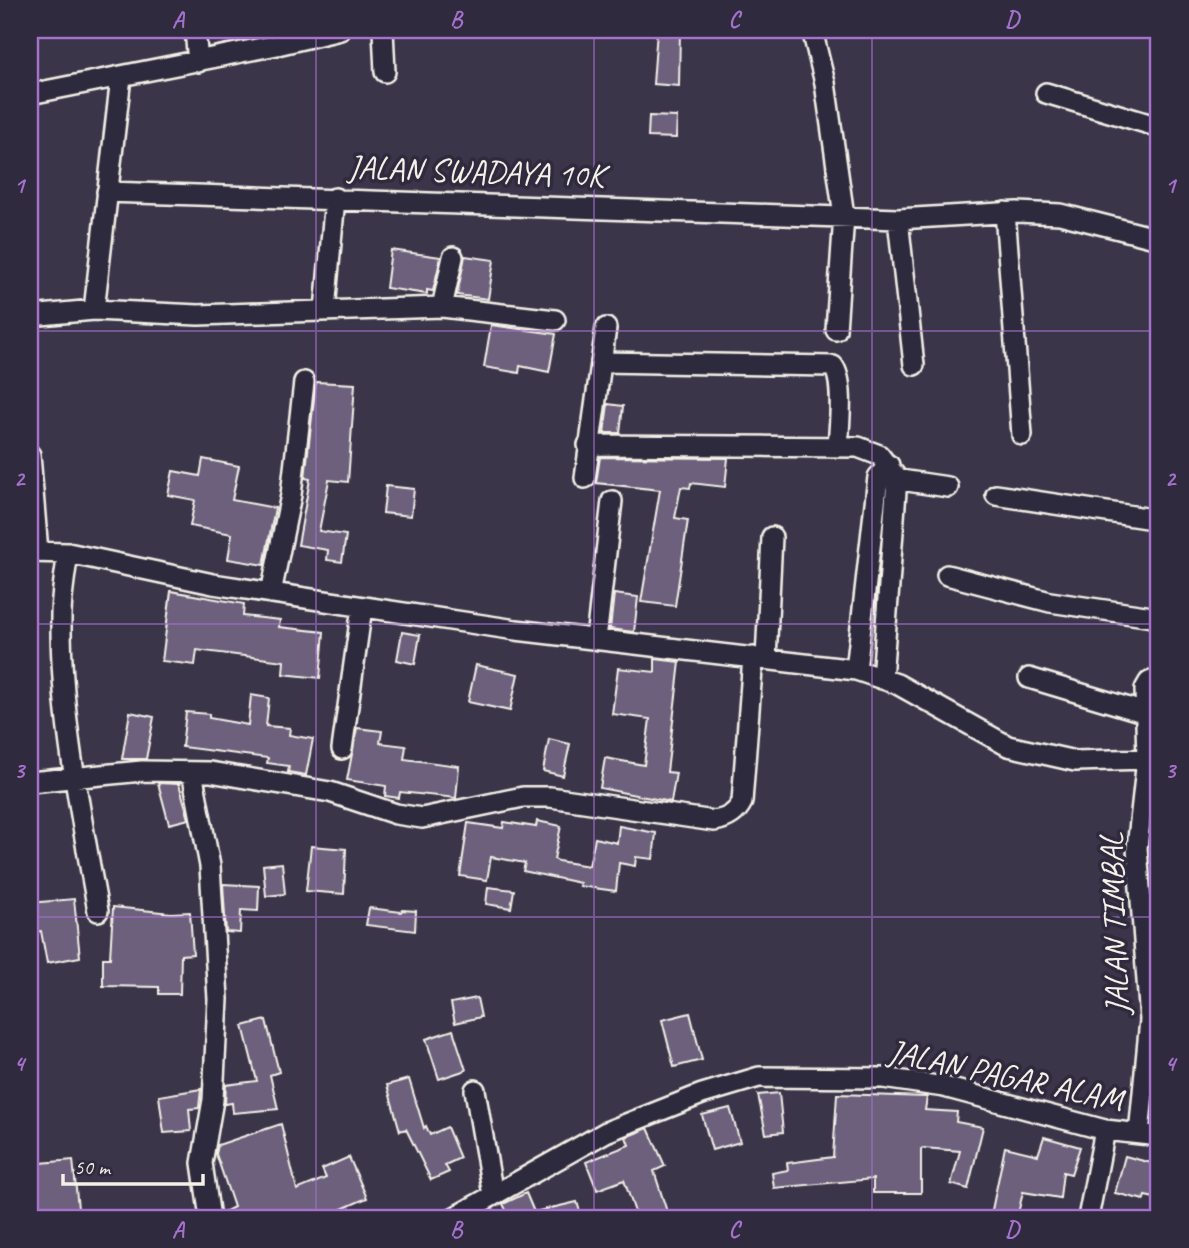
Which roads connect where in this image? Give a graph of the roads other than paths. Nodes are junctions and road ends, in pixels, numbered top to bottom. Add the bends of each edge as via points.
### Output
1 (195, 30) edge
2 (340, 30) edge
3 (383, 30) edge
4 (812, 30) edge
5 (198, 62) junction
6 (385, 72) dead end
7 (121, 78) junction
8 (1046, 93) dead end
9 (30, 94) edge
10 (1159, 127) edge
11 (107, 192) junction
12 (335, 198) junction
13 (1005, 212) junction
14 (844, 216) junction
15 (898, 219) junction
16 (1159, 239) edge
17 (453, 257) dead end
18 (442, 307) junction
19 (94, 310) junction
20 (325, 310) junction
21 (30, 316) edge
22 (555, 320) dead end
23 (606, 328) dead end
24 (836, 330) dead end
25 (601, 362) junction
26 (914, 365) dead end
27 (304, 382) dead end
28 (1022, 435) dead end
29 (588, 445) junction
30 (838, 447) junction
31 (30, 455) edge
32 (888, 473) junction
33 (585, 478) dead end
34 (948, 487) dead end
35 (996, 495) dead end
36 (612, 501) dead end
37 (1159, 520) edge
38 (772, 537) dead end
39 (34, 552) edge
40 (68, 553) junction
41 (947, 575) dead end
42 (271, 593) junction
43 (362, 607) junction
44 (1159, 618) edge
45 (596, 639) junction
46 (760, 658) junction
47 (856, 670) junction
48 (1029, 678) dead end
49 (1159, 678) edge
50 (882, 680) junction
51 (1146, 713) junction
52 (342, 749) dead end
53 (1147, 759) junction
54 (192, 772) junction
55 (75, 778) junction
56 (30, 782) edge
57 (98, 911) dead end
58 (475, 1090) dead end
59 (1105, 1130) junction
60 (1149, 1135) edge
61 (493, 1195) junction
62 (211, 1218) edge
63 (453, 1218) edge
64 (1088, 1218) edge

1 - 5 street
2 - 5 street
3 - 6 street
4 - 14 street via 825,83
5 - 7 street
7 - 9 street
7 - 11 street
8 - 10 street
11 - 12 street, JALAN SWADAYA 10K
11 - 19 street
12 - 14 street, JALAN SWADAYA 10K
12 - 20 street
13 - 15 street, JALAN SWADAYA 10K
13 - 16 street, JALAN SWADAYA 10K via 1060,214
13 - 28 street
14 - 15 street, JALAN SWADAYA 10K
14 - 24 street
15 - 26 street
17 - 18 street
18 - 20 street
18 - 22 street
19 - 20 street via 198,315
19 - 21 street
23 - 25 street
25 - 29 street
25 - 30 street via 833,366 838,372
27 - 42 street via 291,495
29 - 30 street
29 - 33 street
30 - 32 street via 869,450
31 - 39 street
32 - 34 street
32 - 47 street
32 - 50 street
35 - 37 street
36 - 45 street
38 - 46 street
39 - 40 street
40 - 42 street
40 - 55 street via 61,615 62,670
41 - 44 street via 1050,602
42 - 43 street
43 - 45 street
43 - 52 street
45 - 46 street
46 - 47 street
46 - 54 street via 742,802 724,820 551,797 523,797 422,818 330,792
47 - 50 street
48 - 51 street
49 - 51 street, JALAN TIMBAL via 1145,689
50 - 53 street via 1008,746 1075,761
51 - 53 street, JALAN TIMBAL
53 - 60 street, JALAN TIMBAL via 1136,848 1150,1020
54 - 55 street via 142,771
54 - 62 street via 210,866 219,999 214,1100 202,1163
55 - 56 street
55 - 57 street
58 - 61 street
59 - 60 street, JALAN PAGAR ALAM
59 - 61 street, JALAN PAGAR ALAM via 883,1078 759,1077 606,1132
59 - 64 street
61 - 63 street, JALAN PAGAR ALAM

